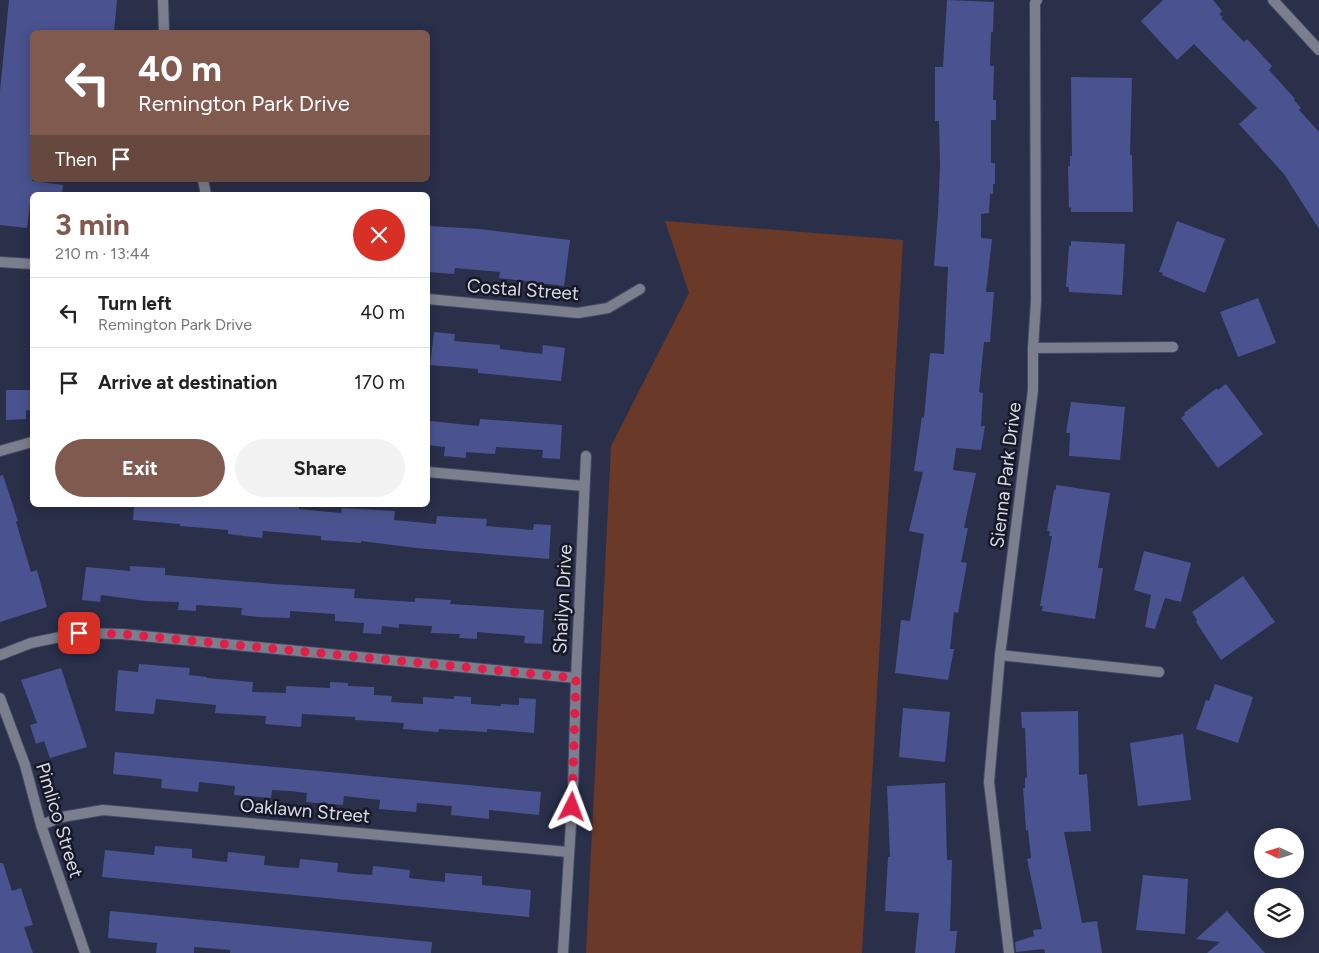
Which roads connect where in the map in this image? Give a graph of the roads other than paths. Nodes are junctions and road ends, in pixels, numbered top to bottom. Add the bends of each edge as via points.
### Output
1 (163, 0) edge
2 (1037, 0) edge
3 (1272, 0) edge
4 (164, 30) edge
5 (1319, 50) edge
6 (0, 262) edge
7 (30, 264) edge
8 (640, 289) dead end
9 (430, 299) edge
10 (1173, 347) dead end
11 (1033, 348) junction
12 (30, 443) edge
13 (0, 451) edge
14 (586, 456) dead end
15 (430, 472) edge
16 (584, 486) junction
17 (0, 655) edge
18 (1000, 655) junction
19 (1159, 672) dead end
20 (576, 678) junction
21 (0, 698) edge
22 (40, 825) junction
23 (568, 852) junction
24 (85, 953) edge
25 (564, 953) edge
26 (1009, 953) edge

1 - 4 street
2 - 11 street, Sienna Park Drive
3 - 5 street
6 - 7 street
8 - 9 street, Costal Street via 608,308 578,313
10 - 11 street
11 - 18 street, Sienna Park Drive via 1033,390
12 - 13 street
14 - 16 street, Shailyn Drive
15 - 16 street
16 - 20 street, Shailyn Drive
17 - 20 street via 31,643 79,633 122,634
18 - 19 street
18 - 26 street, Sienna Park Drive via 989,782
20 - 23 street, Shailyn Drive
21 - 22 street, Pimlico Street via 25,765
22 - 23 street, Oaklawn Street via 62,817 103,810
22 - 24 street, Pimlico Street
23 - 25 street, Shailyn Drive

